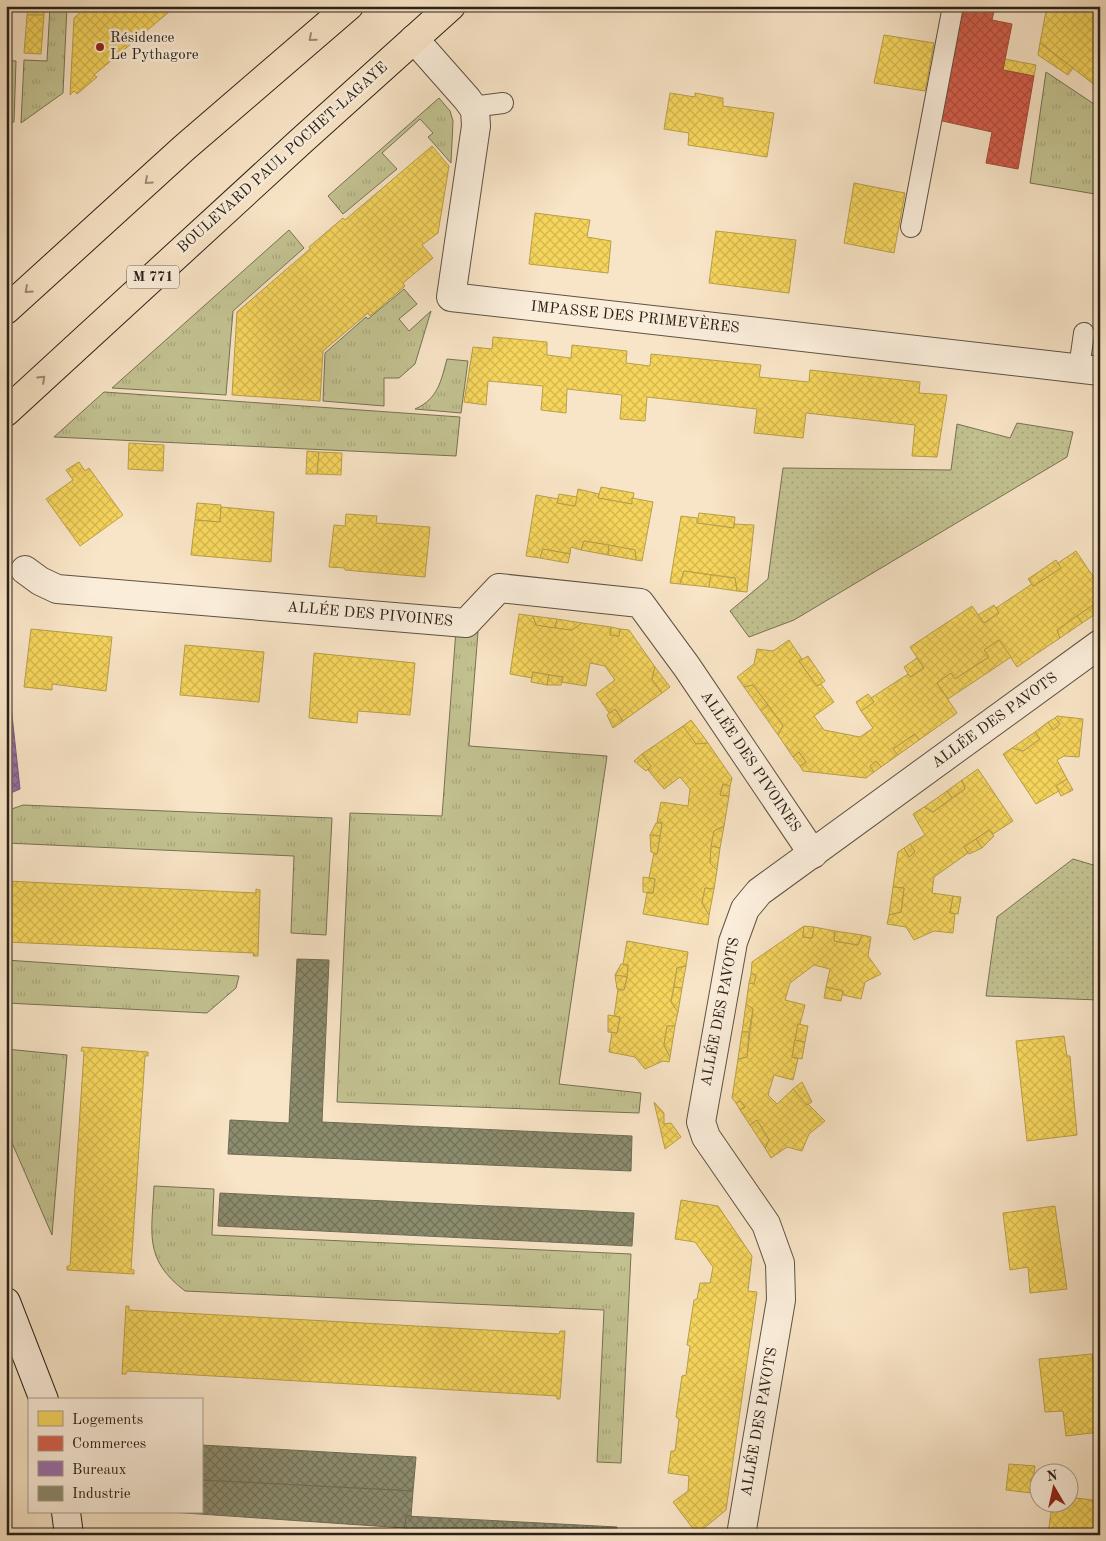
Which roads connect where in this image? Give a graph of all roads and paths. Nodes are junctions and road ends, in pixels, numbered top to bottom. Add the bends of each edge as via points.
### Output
1 (349, 6) edge
2 (451, 6) edge
3 (953, 6) edge
4 (414, 39) junction
5 (503, 103) dead end
6 (472, 107) junction
7 (911, 227) dead end
8 (6, 310) edge
9 (1084, 333) dead end
10 (1089, 370) edge
11 (6, 412) edge
12 (25, 570) dead end
13 (1100, 644) edge
14 (813, 854) junction
15 (6, 1302) edge
16 (43, 1398) edge
17 (66, 1514) edge
18 (69, 1535) edge
19 (741, 1535) edge

1 -> 8 main road via 184,148
2 - 4 main road, BOULEVARD PAUL POCHET-LAGAYE / M 771
3 - 7 lane
4 - 6 street
11 -> 4 main road, BOULEVARD PAUL POCHET-LAGAYE / M 771
5 - 6 lane
6 - 10 street, IMPASSE DES PRIMEVÈRES via 476,126 451,296
9 - 10 lane
12 - 14 street, ALLÉE DES PIVOINES via 58,589 466,623 499,588 640,602
13 - 14 street, ALLÉE DES PAVOTS
14 - 19 street, ALLÉE DES PAVOTS via 759,892 745,909 733,942 701,1122 706,1137 766,1224 780,1262 781,1300
15 - 16 street
17 - 18 street

